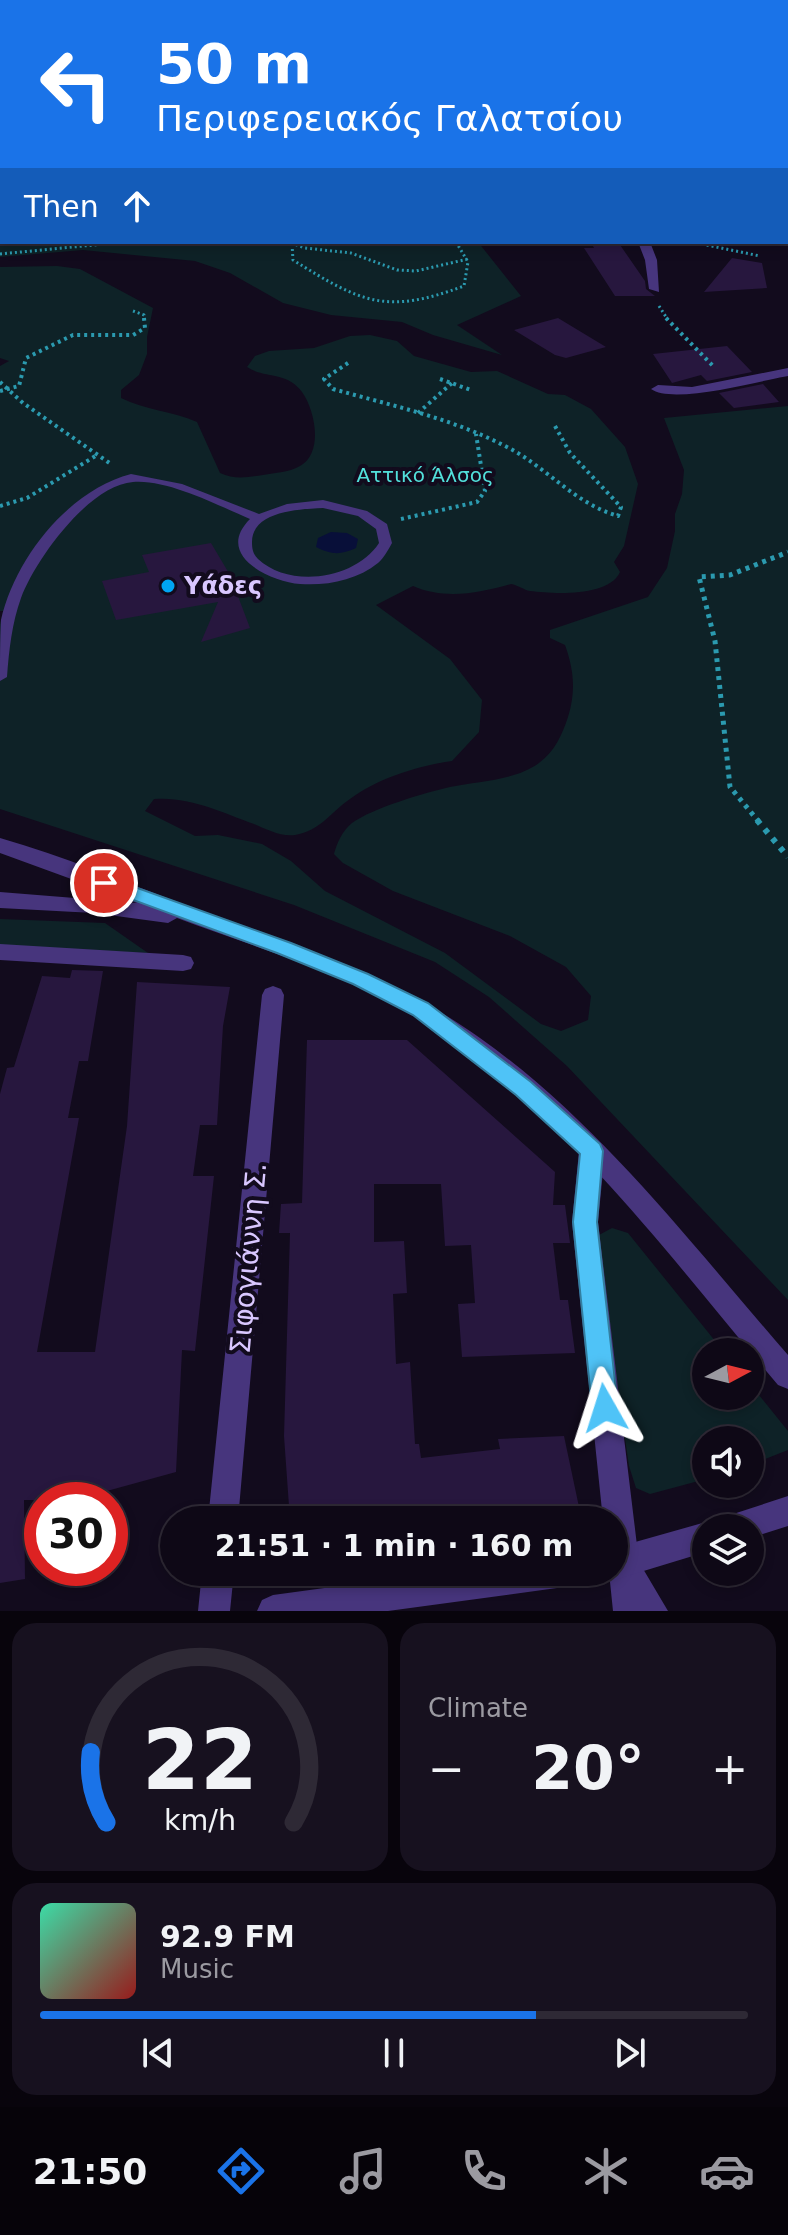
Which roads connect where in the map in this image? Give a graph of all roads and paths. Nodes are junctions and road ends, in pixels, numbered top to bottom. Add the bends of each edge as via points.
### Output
1 (104, 244) edge
2 (291, 244) edge
3 (295, 244) edge
4 (330, 244) edge
5 (457, 244) edge
6 (645, 244) edge
7 (702, 244) edge
8 (322, 250) junction
9 (0, 254) edge
10 (760, 256) dead end
11 (468, 259) junction
12 (655, 289) joint
13 (133, 311) dead end
14 (348, 363) dead end
15 (337, 370) junction
16 (349, 372) dead end
17 (788, 372) edge
18 (440, 379) dead end
19 (0, 382) edge
20 (729, 382) junction
21 (452, 383) junction
22 (658, 389) dead end
23 (10, 390) junction
24 (471, 390) dead end
25 (0, 391) edge
26 (418, 413) junction
27 (555, 426) dead end
28 (476, 433) junction
29 (97, 455) junction
30 (132, 477) junction
31 (0, 506) edge
32 (260, 519) junction
33 (380, 523) junction
34 (788, 552) edge
35 (0, 677) edge
36 (0, 845) edge
37 (788, 857) edge
38 (0, 900) edge
39 (203, 920) junction
40 (1, 957) edge
41 (183, 963) dead end
42 (273, 995) dead end
43 (592, 1151) junction
44 (788, 1376) edge
45 (224, 1506) edge
46 (612, 1506) edge
47 (788, 1511) edge
48 (764, 1519) edge
49 (692, 1541) edge
50 (628, 1561) edge
51 (628, 1578) edge
52 (217, 1586) edge
53 (455, 1586) edge
54 (623, 1586) edge
55 (214, 1611) edge
56 (273, 1611) edge
57 (629, 1611) edge
58 (652, 1611) edge

1 - 9 path
2 - 11 path via 293,260 328,282 363,297 394,302 419,302 464,286
3 - 8 path
4 - 8 path
5 - 11 path
6 - 12 street
7 - 10 path
8 - 11 path via 351,253 397,270
12 - 20 path via 661,313
13 - 23 path via 144,315 145,328 133,335 73,335 26,358 19,386
14 - 15 path
15 - 16 path
15 - 26 path via 324,379 333,389
17 - 20 street
18 - 21 path
19 - 23 path
20 - 22 street via 689,393
21 - 24 path
21 - 26 path
23 - 25 path
23 - 29 path
26 - 28 path
27 - 28 path via 570,453 621,507 618,516 581,503 528,458
28 - 33 path via 485,491 477,502
29 - 30 path
29 - 31 path via 27,498
30 - 32 lane via 190,491
30 - 35 lane via 83,501 19,586
32 - 33 lane via 289,507 323,504 366,513
32 - 33 lane via 244,541 247,554 257,565 296,579 332,578 379,559 387,547
34 - 37 path via 730,575 699,577 715,641 730,787
36 - 39 street
38 - 39 street via 94,905
39 - 43 street via 360,979 420,1009 524,1088
40 - 41 street
42 - 45 street, Σιφογιάννη Σ.
43 - 44 street
43 - 46 street via 585,1222
47 - 48 street
49 - 50 street
51 - 58 street
52 - 55 street
53 - 56 street
54 - 57 street

